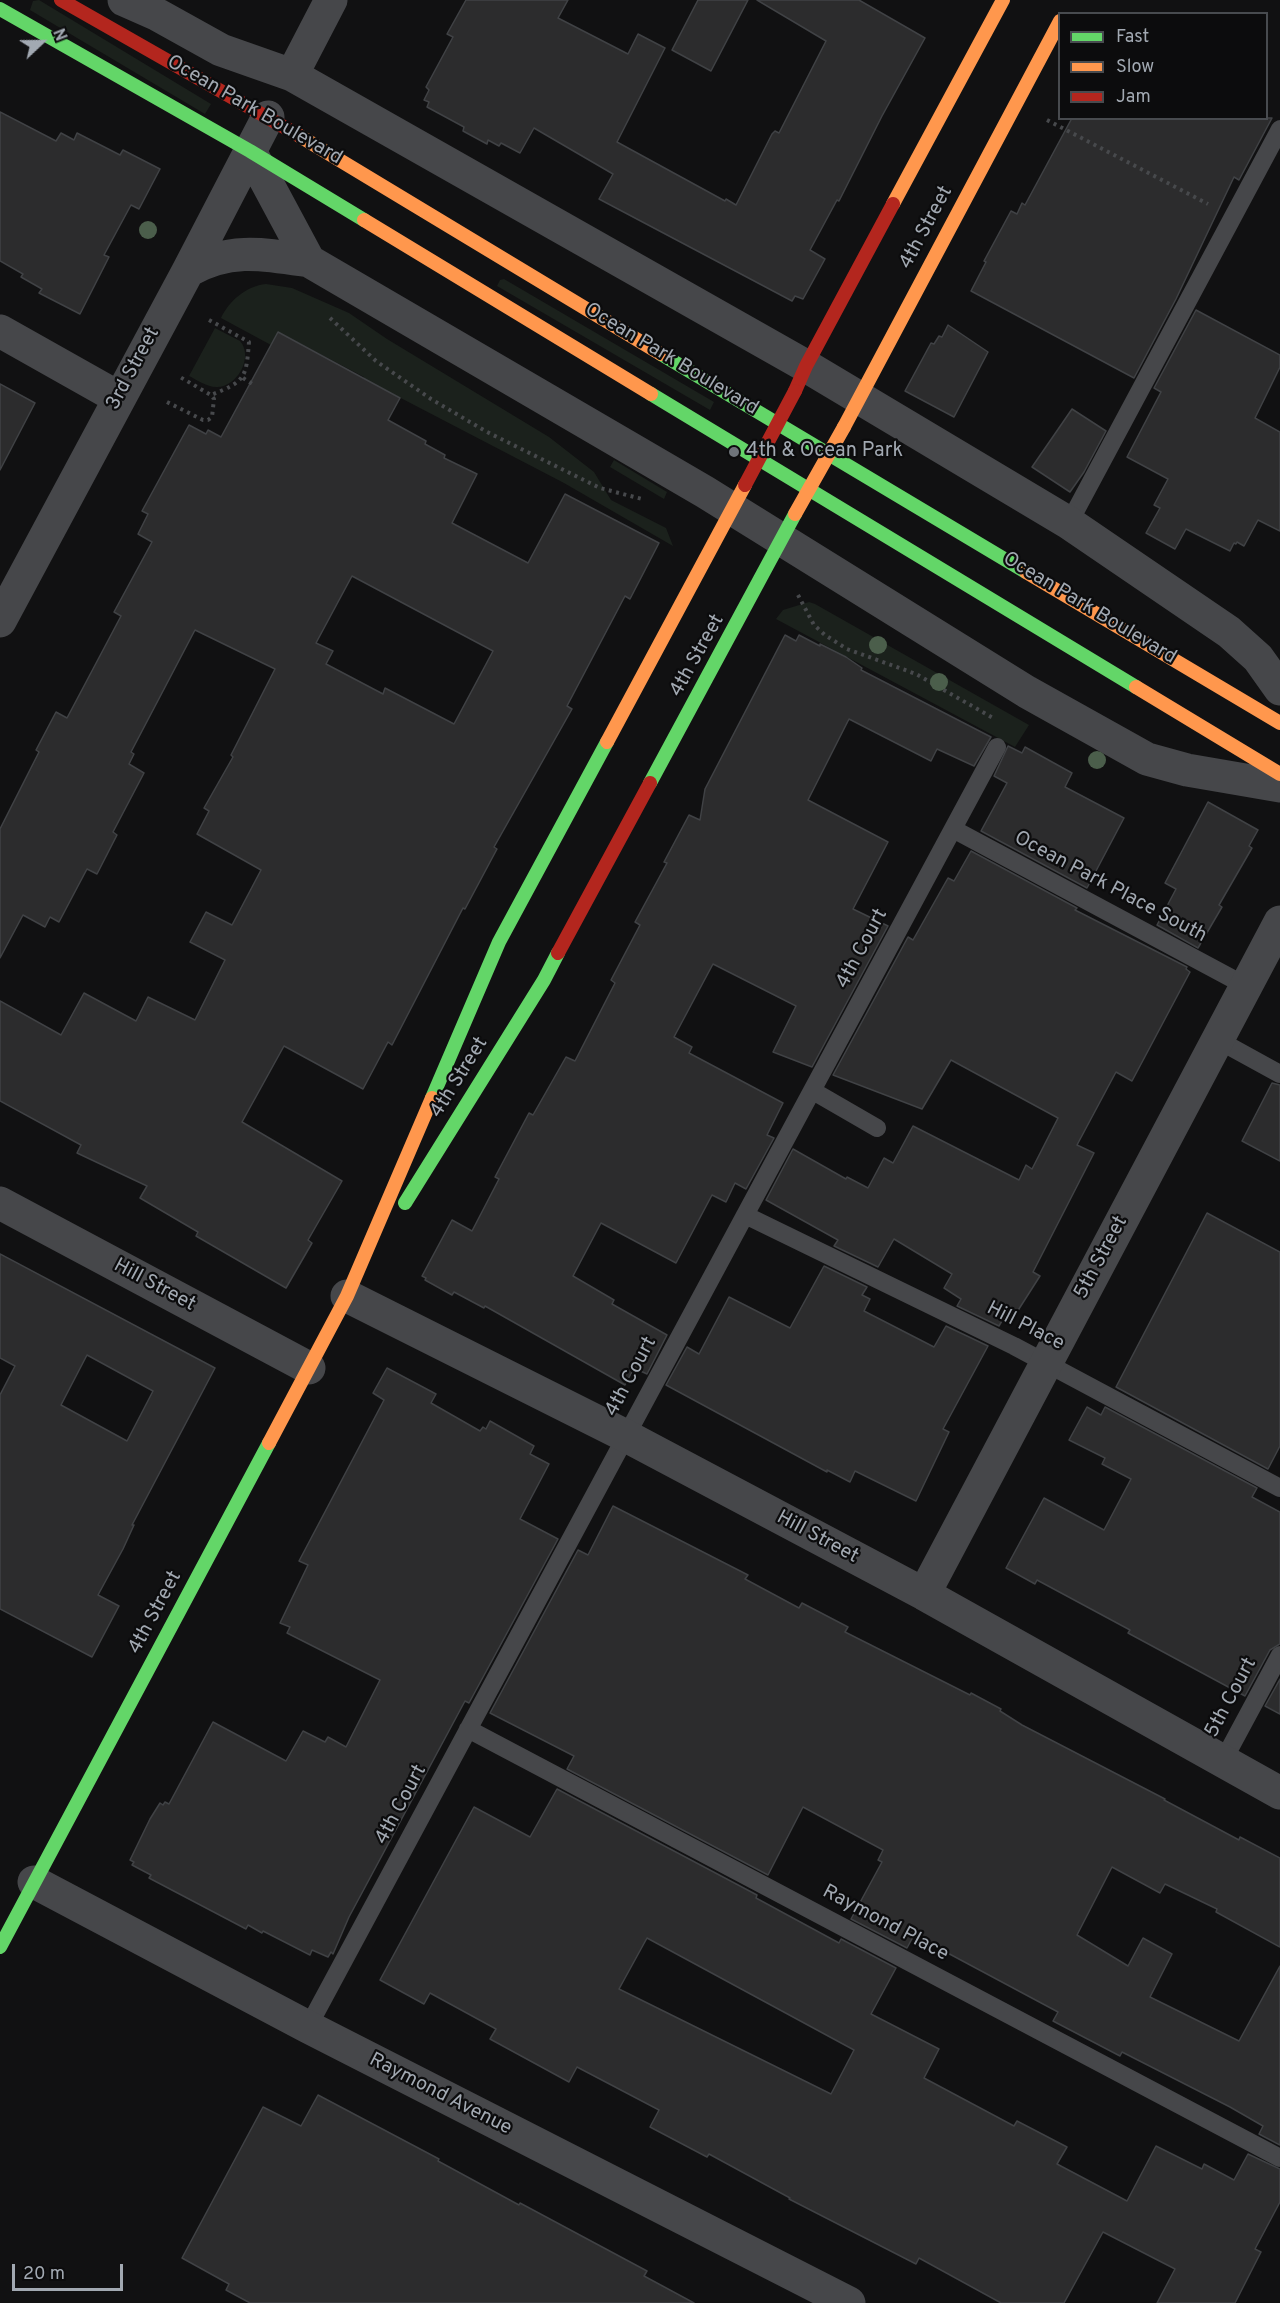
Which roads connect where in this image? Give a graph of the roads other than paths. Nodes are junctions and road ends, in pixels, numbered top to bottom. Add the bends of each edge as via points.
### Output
1 (61, 0) edge
2 (124, 0) edge
3 (331, 0) edge
4 (1003, 0) edge
5 (0, 9) edge
6 (1058, 23) edge
7 (292, 75) junction
8 (268, 117) junction
9 (1280, 129) edge
10 (250, 151) junction
11 (309, 261) junction
12 (188, 271) junction
13 (0, 331) edge
14 (800, 378) junction
15 (858, 397) junction
16 (119, 398) junction
17 (739, 497) junction
18 (1070, 523) junction
19 (789, 526) junction
20 (0, 621) edge
21 (1280, 689) edge
22 (1280, 723) edge
23 (997, 747) dead end
24 (1280, 774) edge
25 (1280, 786) edge
26 (953, 829) junction
27 (1280, 922) edge
28 (1246, 986) junction
29 (1218, 1040) junction
30 (1280, 1074) edge
31 (813, 1091) junction
32 (877, 1128) dead end
33 (0, 1203) edge
34 (745, 1215) junction
35 (347, 1296) junction
36 (1046, 1363) junction
37 (309, 1368) junction
38 (626, 1436) junction
39 (1280, 1488) edge
40 (924, 1594) junction
41 (1280, 1655) edge
42 (468, 1729) junction
43 (1223, 1761) junction
44 (1280, 1793) edge
45 (34, 1882) junction
46 (0, 1947) edge
47 (308, 2027) junction
48 (1280, 2158) edge
49 (849, 2303) edge

1 - 8 street, Ocean Park Boulevard
2 - 7 street, Ocean Park Boulevard via 221,50
3 - 7 street
4 - 14 street, 4th Street
5 - 10 street, Ocean Park Boulevard
6 - 15 street, 4th Street
7 - 14 street, Ocean Park Boulevard
8 - 10 street, 3rd Street
8 - 22 street, Ocean Park Boulevard
9 - 18 lane
10 - 11 street, Ocean Park Boulevard
10 - 12 street, 3rd Street
10 - 24 street, Ocean Park Boulevard
11 - 12 street via 230,255 207,260
11 - 17 street
12 - 16 street, 3rd Street
13 - 16 street
14 - 15 street, Ocean Park Boulevard
14 - 17 street, 4th Street, bridge
15 - 18 street, Ocean Park Boulevard
15 - 19 street, 4th Street, bridge
16 - 20 street, 3rd Street
17 - 19 street
17 - 35 street, 4th Street via 499,942
18 - 21 street, Ocean Park Boulevard via 1229,632 1258,658
19 - 25 street via 1027,692 1147,759
19 - 35 street, 4th Street via 544,980
23 - 26 lane, 4th Court
26 - 28 lane, Ocean Park Place South
26 - 31 lane, 4th Court
27 - 28 street, 5th Street
28 - 29 street, 5th Street
29 - 30 lane
29 - 36 street, 5th Street
31 - 32 lane
31 - 34 lane, 4th Court
33 - 37 street, Hill Street
34 - 36 lane, Hill Place
34 - 38 lane, 4th Court
35 - 37 street, 4th Street
35 - 38 street, Hill Street
36 - 39 lane, Hill Place
36 - 40 street, 5th Street
37 - 45 street, 4th Street
38 - 40 street, Hill Street
38 - 42 lane, 4th Court
40 - 43 street, Hill Street
41 - 43 lane, 5th Court
42 - 47 lane, 4th Court
42 - 48 lane, Raymond Place
43 - 44 street, Hill Street
45 - 46 street, 4th Street
45 - 47 street, Raymond Avenue
47 - 49 street, Raymond Avenue

